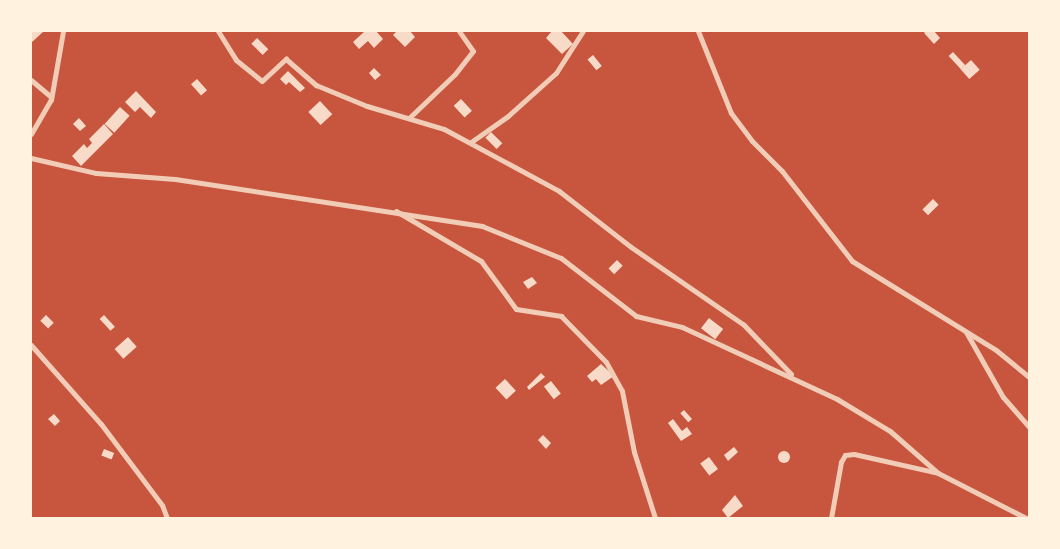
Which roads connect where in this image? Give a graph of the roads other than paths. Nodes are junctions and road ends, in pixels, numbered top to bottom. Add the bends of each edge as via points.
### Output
1 (63, 31) edge
2 (218, 31) edge
3 (459, 31) edge
4 (583, 31) edge
5 (698, 31) edge
6 (31, 80) edge
7 (52, 97) junction
8 (409, 118) junction
9 (31, 134) edge
10 (471, 142) junction
11 (31, 158) edge
12 (393, 210) junction
13 (966, 332) junction
14 (31, 345) edge
15 (793, 376) junction
16 (1029, 377) edge
17 (1029, 427) edge
18 (938, 473) junction
19 (167, 518) edge
20 (655, 518) edge
21 (831, 518) edge
22 (1026, 518) edge

1 - 7 street
2 - 8 street via 236,60 262,81 286,59 316,85 367,106
3 - 8 street via 473,51 455,74
4 - 10 street via 556,73 508,116
5 - 13 street via 732,114 752,141 782,171 835,242 862,269
6 - 7 street
7 - 9 street
8 - 10 street
10 - 15 street via 559,191 654,263 728,313
11 - 12 street via 96,173 175,179
12 - 15 street via 482,226 561,258 636,316 682,327
12 - 20 street via 481,261 516,309 561,316 606,362 622,392 634,452
13 - 16 street via 1006,357
13 - 17 street via 1003,397
14 - 19 street via 102,424 162,505
15 - 18 street via 890,431
18 - 21 street via 854,454 846,455 839,470
18 - 22 street

